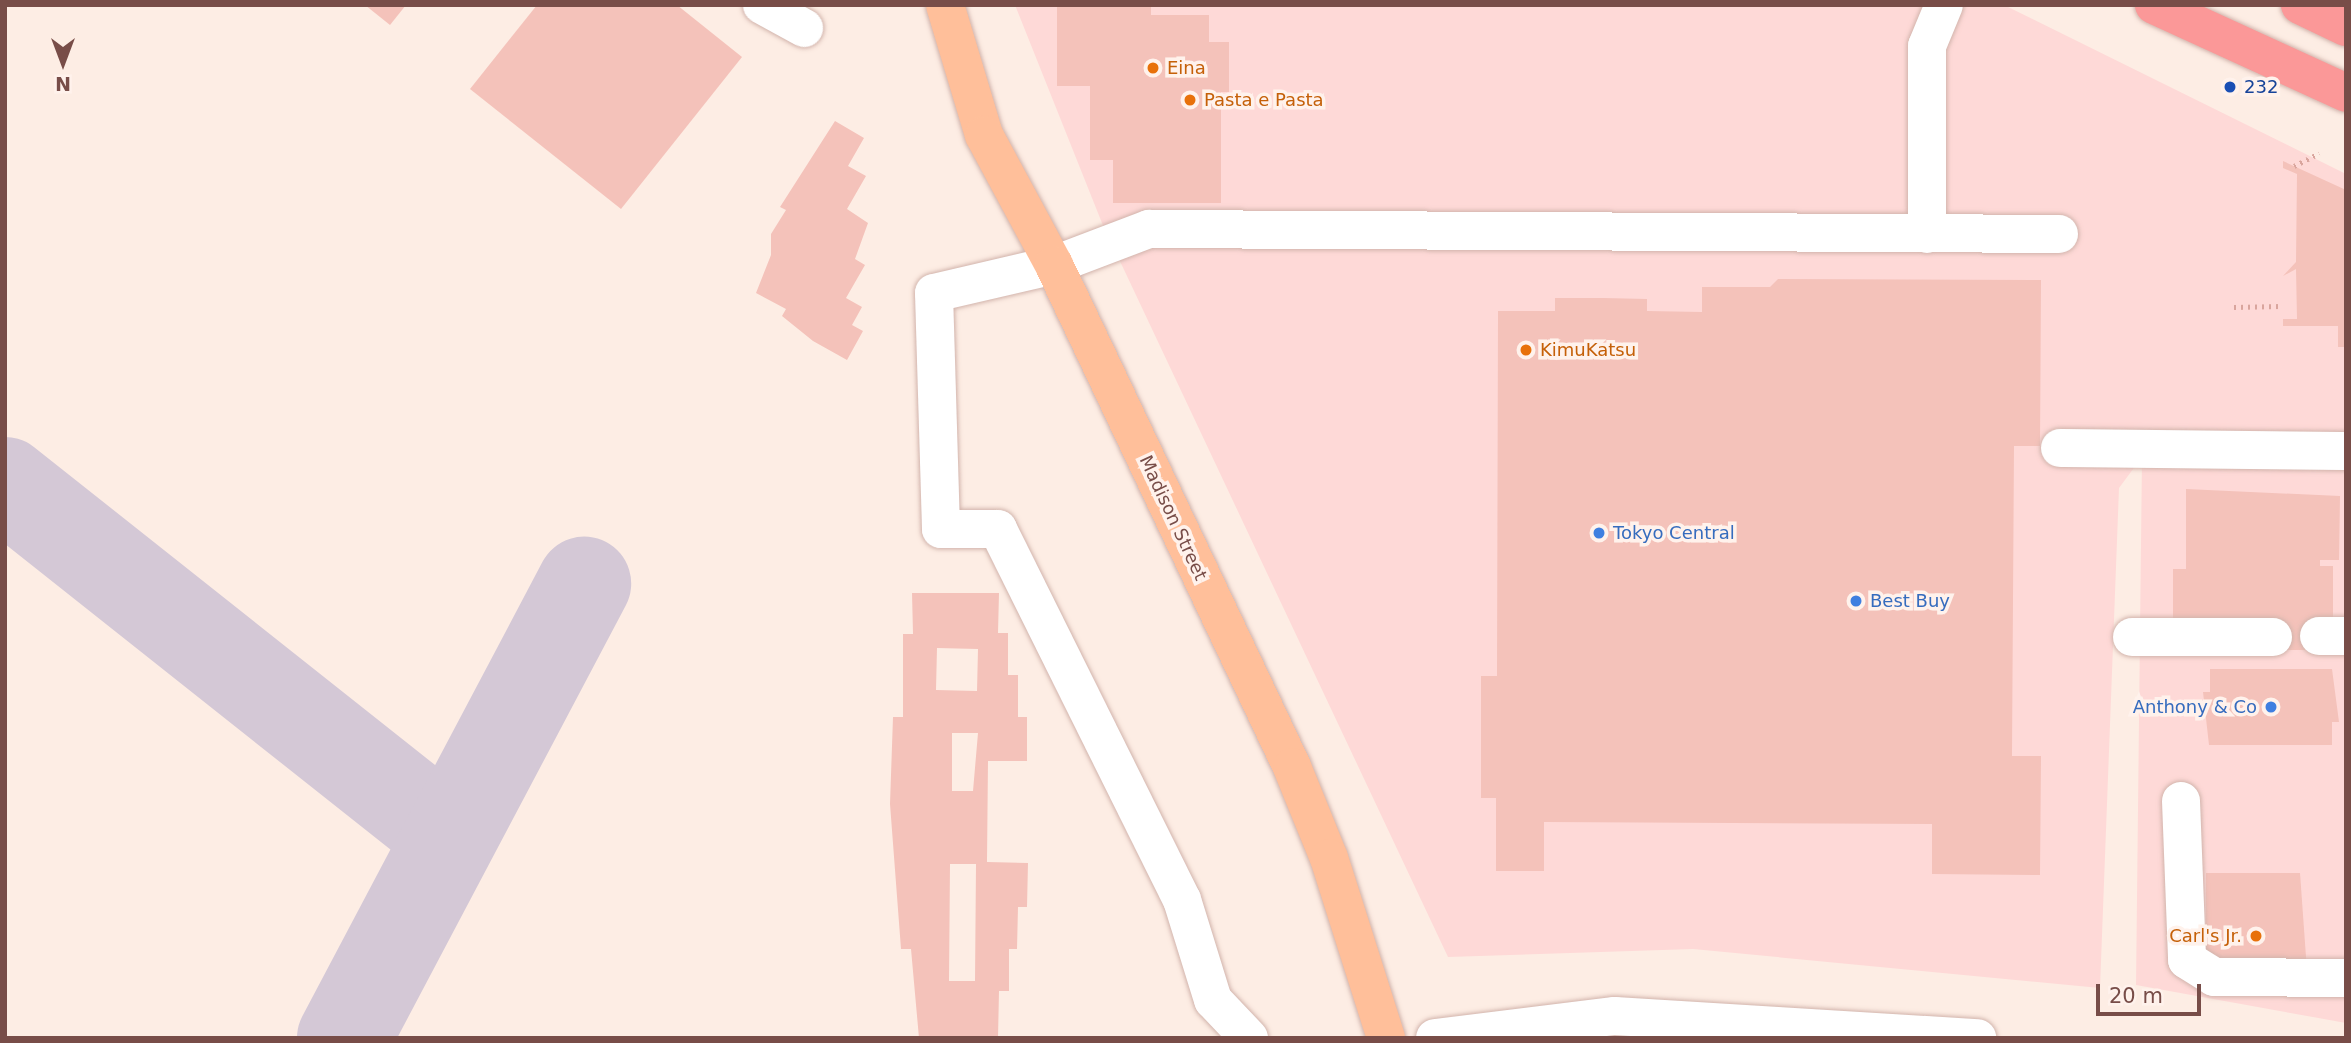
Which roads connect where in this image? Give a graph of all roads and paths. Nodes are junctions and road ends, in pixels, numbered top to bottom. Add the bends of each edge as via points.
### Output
1 (762, 5) edge
2 (945, 5) edge
3 (1944, 5) edge
4 (2154, 5) edge
5 (2300, 5) edge
6 (2346, 27) edge
7 (804, 28) dead end
8 (2346, 93) edge
9 (2319, 153) dead end
10 (2294, 166) dead end
11 (1927, 234) junction
12 (2059, 234) dead end
13 (1054, 265) junction
14 (2281, 306) dead end
15 (2234, 307) dead end
16 (2060, 448) dead end
17 (2346, 451) edge
18 (2132, 637) dead end
19 (2273, 637) dead end
20 (2181, 801) dead end
21 (2346, 978) edge
22 (1892, 1034) edge
23 (1249, 1038) edge
24 (1386, 1038) edge
25 (1435, 1038) edge
26 (1977, 1038) edge

1 - 7 street
2 - 13 main road, Madison Street via 984,135
3 - 11 street via 1927,46
4 - 8 highway
5 - 6 highway
9 - 10 path
11 - 12 street
11 - 13 street via 1149,229
13 - 23 street via 934,293 941,529 998,529 1182,900 1213,1000
13 - 24 main road, Madison Street via 1292,767 1334,870
14 - 15 path
16 - 17 street
18 - 19 street
20 - 21 street via 2187,960 2214,977
22 - 25 street via 1615,1016
22 - 26 street

